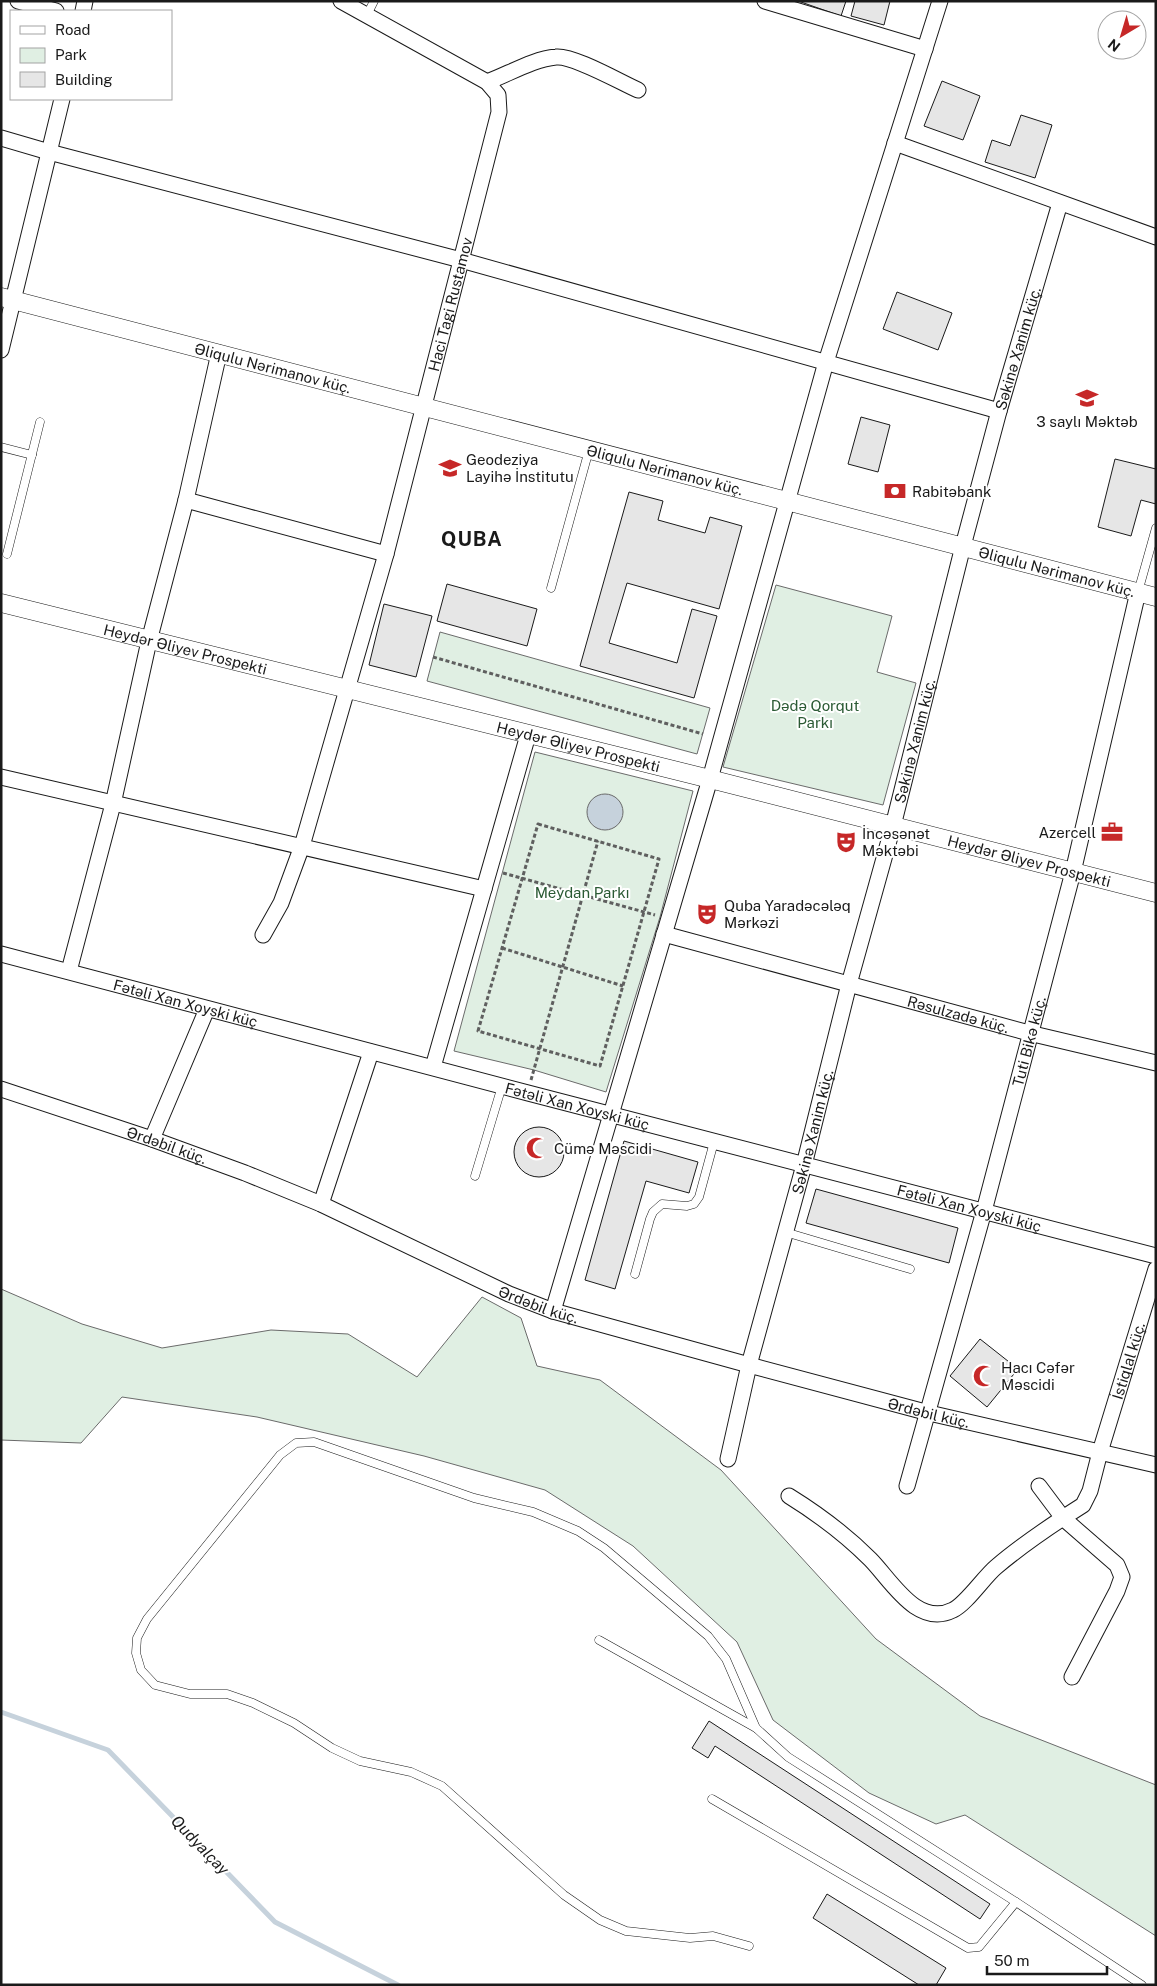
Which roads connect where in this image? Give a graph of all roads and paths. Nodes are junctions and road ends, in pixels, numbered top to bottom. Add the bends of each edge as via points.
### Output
1 (18, 1) edge
2 (341, 1) edge
3 (374, 1) edge
4 (765, 1) edge
5 (940, 1) edge
6 (52, 10) edge
7 (367, 15) junction
8 (926, 49) junction
9 (487, 82) junction
10 (638, 90) dead end
11 (62, 100) edge
12 (1, 138) edge
13 (895, 143) junction
14 (49, 152) junction
15 (1060, 203) junction
16 (1156, 237) edge
17 (461, 260) junction
18 (7, 298) edge
19 (1, 350) edge
20 (219, 353) junction
21 (826, 362) junction
22 (424, 408) junction
23 (999, 411) junction
24 (40, 422) dead end
25 (1, 447) edge
26 (589, 450) junction
27 (32, 455) junction
28 (186, 500) junction
29 (787, 501) junction
30 (1156, 528) edge
31 (963, 546) junction
32 (7, 554) dead end
33 (386, 554) junction
34 (551, 588) dead end
35 (1138, 592) junction
36 (1156, 597) edge
37 (1, 603) edge
38 (149, 641) junction
39 (433, 657) dead end
40 (347, 690) junction
41 (703, 734) dead end
42 (528, 735) junction
43 (1, 777) edge
44 (710, 779) junction
45 (113, 804) junction
46 (893, 826) junction
47 (598, 841) junction
48 (302, 846) junction
49 (490, 869) junction
50 (1073, 872) junction
51 (522, 878) junction
52 (484, 889) junction
53 (1156, 893) edge
54 (582, 895) junction
55 (644, 912) junction
56 (666, 926) junction
57 (262, 935) dead end
58 (502, 948) junction
59 (1, 954) edge
60 (563, 966) junction
61 (69, 971) junction
62 (849, 984) junction
63 (623, 986) junction
64 (207, 1009) junction
65 (1029, 1033) junction
66 (541, 1049) junction
67 (372, 1052) junction
68 (1156, 1062) edge
69 (433, 1067) junction
70 (502, 1086) junction
71 (1, 1089) edge
72 (528, 1093) junction
73 (611, 1115) junction
74 (152, 1138) junction
75 (714, 1142) junction
76 (804, 1165) junction
77 (475, 1176) dead end
78 (321, 1204) junction
79 (984, 1211) junction
80 (785, 1232) junction
81 (1156, 1256) edge
82 (910, 1269) dead end
83 (1156, 1269) edge
84 (635, 1274) dead end
85 (553, 1310) junction
86 (750, 1366) junction
87 (928, 1412) junction
88 (1100, 1452) junction
89 (728, 1459) dead end
90 (1156, 1465) edge
91 (907, 1486) dead end
92 (1039, 1486) dead end
93 (789, 1496) dead end
94 (1062, 1518) junction
95 (599, 1640) dead end
96 (1072, 1677) dead end
97 (756, 1728) junction
98 (712, 1799) dead end
99 (1016, 1902) junction
100 (749, 1946) dead end
101 (1142, 1985) edge

1 - 6 street
2 - 7 street
3 - 7 lane
4 - 8 street
5 - 8 street
7 - 9 street
8 - 13 street
9 - 10 street via 558,56
9 - 17 street, Haci Tagi Rustamov via 498,95 499,112
11 - 14 street
12 - 14 street
13 - 15 street
13 - 21 street
14 - 17 street
14 - 18 street
15 - 16 street
15 - 23 street, Səkinə Xanim küç.
17 - 21 street
17 - 22 street, Haci Tagi Rustamov
18 - 19 street
18 - 20 street, Əliqulu Nərimanov küç.
20 - 22 street, Əliqulu Nərimanov küç.
20 - 28 street
21 - 23 street
21 - 29 street
22 - 26 street, Əliqulu Nərimanov küç.
22 - 33 street, Haci Tagi Rustamov
23 - 31 street, Səkinə Xanim küç.
24 - 27 lane
25 - 27 lane
26 - 29 street, Əliqulu Nərimanov küç.
26 - 34 lane
27 - 32 lane
28 - 33 street
28 - 38 street
29 - 31 street, Əliqulu Nərimanov küç.
29 - 44 street
30 - 35 lane
31 - 35 street, Əliqulu Nərimanov küç.
31 - 46 street, Səkinə Xanim küç.
33 - 40 street, Haci Tagi Rustamov
35 - 36 street, Əliqulu Nərimanov küç.
35 - 50 street, Tuti Bikə küç.
37 - 38 street, Heydər Əliyev Prospekti
38 - 40 street, Heydər Əliyev Prospekti
38 - 45 street
39 - 41 path
40 - 42 street, Heydər Əliyev Prospekti
40 - 48 street, Haci Tagi Rustamov
42 - 44 street, Heydər Əliyev Prospekti
42 - 49 street
43 - 45 street
44 - 46 street, Heydər Əliyev Prospekti
44 - 56 street
45 - 48 street
45 - 61 street
46 - 50 street, Heydər Əliyev Prospekti
46 - 62 street, Səkinə Xanim küç.
47 - 51 path via 538,824
47 - 54 path
47 - 55 path via 659,859
48 - 52 street
48 - 57 street, Haci Tagi Rustamov via 281,903
49 - 51 path
49 - 52 street
50 - 53 street, Heydər Əliyev Prospekti
50 - 65 street, Tuti Bikə küç.
51 - 54 path
51 - 58 path
52 - 69 street
54 - 55 path
54 - 60 path
55 - 56 path
55 - 63 path
56 - 62 street, Rəsulzadə küç.
56 - 73 street
58 - 60 path
58 - 66 path via 478,1031
59 - 61 street, Fətəli Xan Xoyski küç
60 - 63 path
60 - 66 path
61 - 64 street, Fətəli Xan Xoyski küç
62 - 65 street, Rəsulzadə küç.
62 - 76 street, Səkinə Xanim küç.
63 - 66 path via 600,1066
64 - 67 street, Fətəli Xan Xoyski küç
64 - 74 street
65 - 68 street, Rəsulzadə küç.
65 - 79 street, Tuti Bikə küç.
66 - 72 path
67 - 69 street, Fətəli Xan Xoyski küç
67 - 78 street
69 - 70 street, Fətəli Xan Xoyski küç
70 - 72 street, Fətəli Xan Xoyski küç
70 - 77 lane
71 - 74 street, Ərdəbil küç.
72 - 73 street, Fətəli Xan Xoyski küç
73 - 75 street, Fətəli Xan Xoyski küç
73 - 85 street
74 - 78 street, Ərdəbil küç.
75 - 76 street, Fətəli Xan Xoyski küç
75 - 84 lane via 699,1197 694,1204 662,1204 653,1212
76 - 79 street, Fətəli Xan Xoyski küç
76 - 80 street, Səkinə Xanim küç.
78 - 85 street, Ərdəbil küç. via 509,1294
79 - 81 street, Fətəli Xan Xoyski küç
79 - 87 street, Tuti Bikə küç.
80 - 82 lane
80 - 86 street, Səkinə Xanim küç.
83 - 88 street, İstiqlal küç.
85 - 86 street, Ərdəbil küç.
86 - 87 street, Ərdəbil küç.
86 - 89 street, Səkinə Xanim küç.
87 - 88 street, Ərdəbil küç.
87 - 91 street, Tuti Bikə küç.
88 - 90 street, Ərdəbil küç.
88 - 94 street via 1090,1491 1083,1504
92 - 94 street
93 - 94 street via 815,1512 871,1559 902,1597 938,1615 955,1609 996,1568
94 - 96 street via 1117,1565 1122,1577
95 - 97 lane
97 - 99 lane via 788,1757
97 - 100 lane via 726,1659 708,1636 604,1548 578,1531 533,1512 474,1498 314,1442 296,1443 280,1454 147,1619 137,1638 136,1653 141,1670 155,1685 190,1694 227,1694 253,1703 360,1761 410,1772 442,1786 564,1895 600,1920 626,1931 690,1938 713,1936
98 - 99 lane via 968,1948 979,1947
99 - 101 lane

